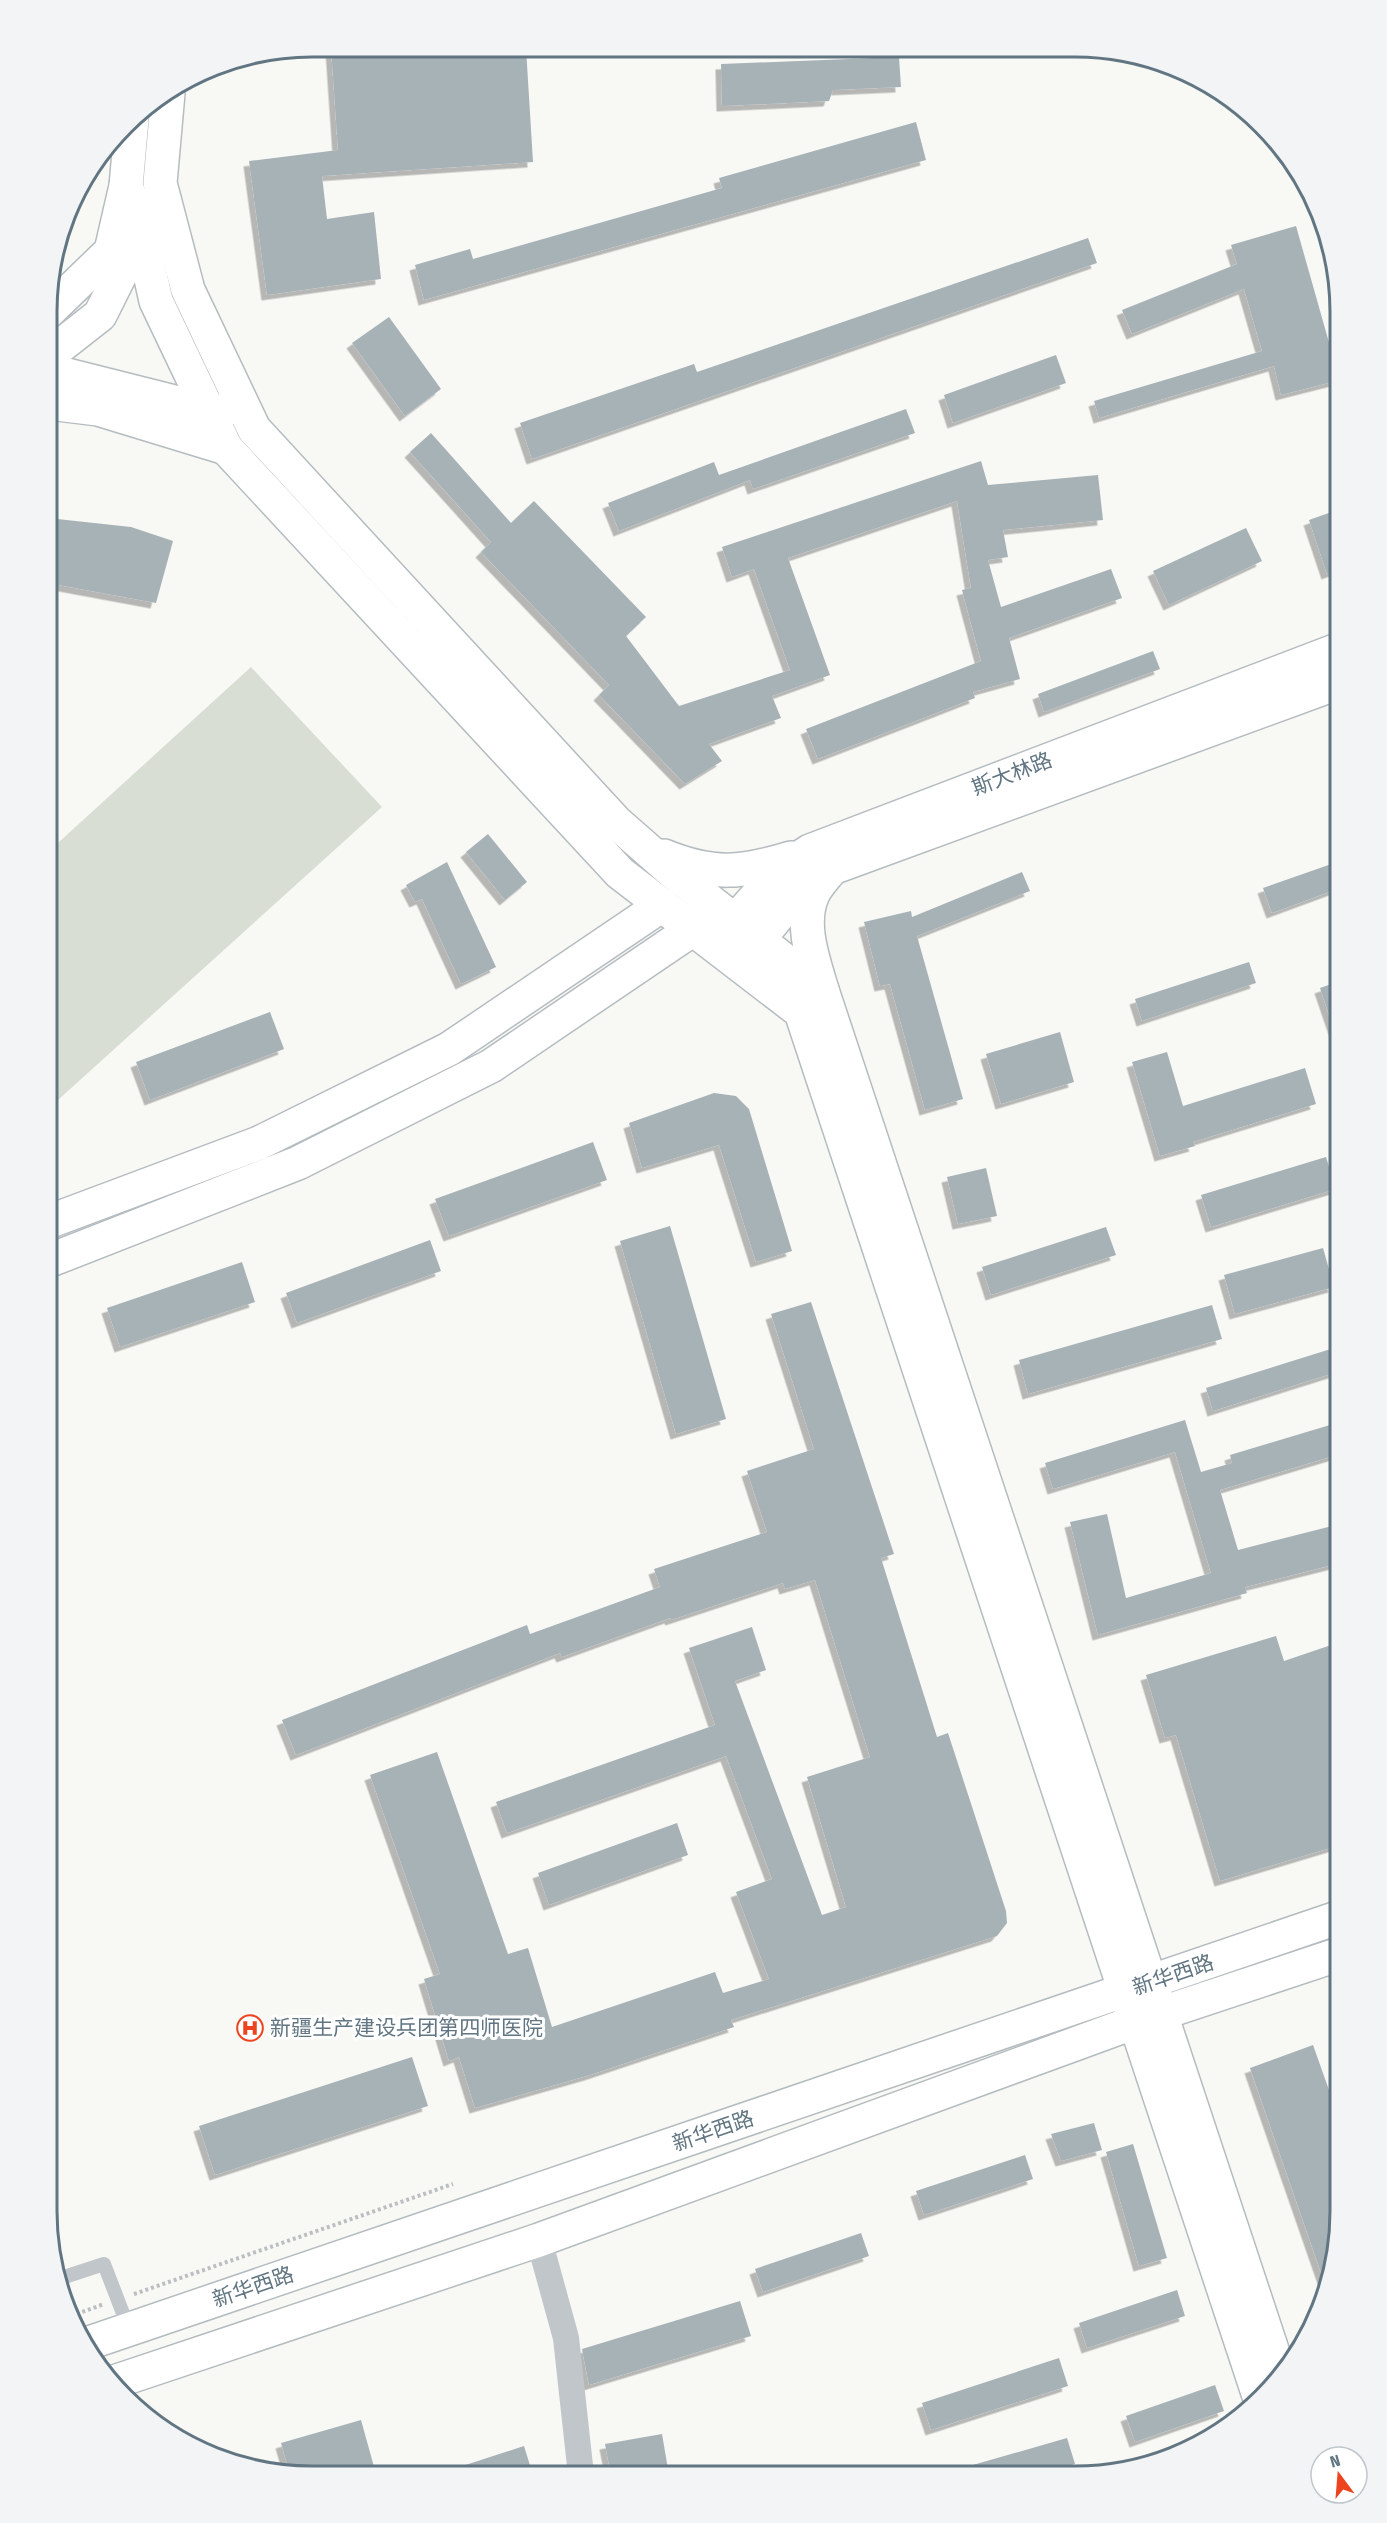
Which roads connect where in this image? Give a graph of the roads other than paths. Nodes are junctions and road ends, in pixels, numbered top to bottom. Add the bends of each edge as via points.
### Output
1 (167, 102) edge
2 (131, 133) edge
3 (160, 183) junction
4 (126, 186) junction
5 (141, 236) junction
6 (58, 303) edge
7 (57, 349) edge
8 (57, 374) edge
9 (57, 405) edge
10 (210, 411) junction
11 (246, 411) junction
12 (226, 448) junction
13 (1330, 653) edge
14 (1330, 685) edge
15 (644, 848) junction
16 (821, 860) junction
17 (662, 905) junction
18 (693, 929) junction
19 (738, 944) junction
20 (811, 1001) junction
21 (57, 1219) edge
22 (57, 1257) edge
23 (1330, 1921) edge
24 (1330, 1956) edge
25 (1143, 2003) junction
26 (539, 2240) junction
27 (66, 2276) edge
28 (123, 2314) junction
29 (91, 2340) edge
30 (1277, 2366) edge
31 (121, 2380) edge
32 (1257, 2389) edge
33 (580, 2466) edge

1 - 3 main road
2 - 4 main road
3 - 5 main road
3 - 11 main road via 188,290
4 - 5 main road
4 - 6 main road via 111,251
5 - 7 main road via 100,315
5 - 10 main road via 156,301
8 - 10 main road
9 - 12 main road via 98,409
10 - 11 main road
10 - 12 main road
11 - 15 main road via 254,429
12 - 17 main road via 589,842 620,873
13 - 16 main road, 斯大林路
14 - 16 main road, 斯大林路
15 - 16 main road via 692,867 723,872
15 - 19 main road
16 - 19 main road, 斯大林路 via 802,887
16 - 20 main road via 808,914
17 - 18 main road
17 - 21 main road via 449,1049 259,1143
18 - 19 main road
18 - 22 main road via 490,1066 298,1163
19 - 20 main road
20 - 25 main road
23 - 25 main road, 新华西路
24 - 25 main road, 新华西路
25 - 26 main road, 新华西路
25 - 28 main road, 新华西路
25 - 30 main road
25 - 32 main road
26 - 31 main road, 新华西路
26 - 33 street via 566,2338
27 - 28 lane via 104,2264
28 - 29 main road, 新华西路

